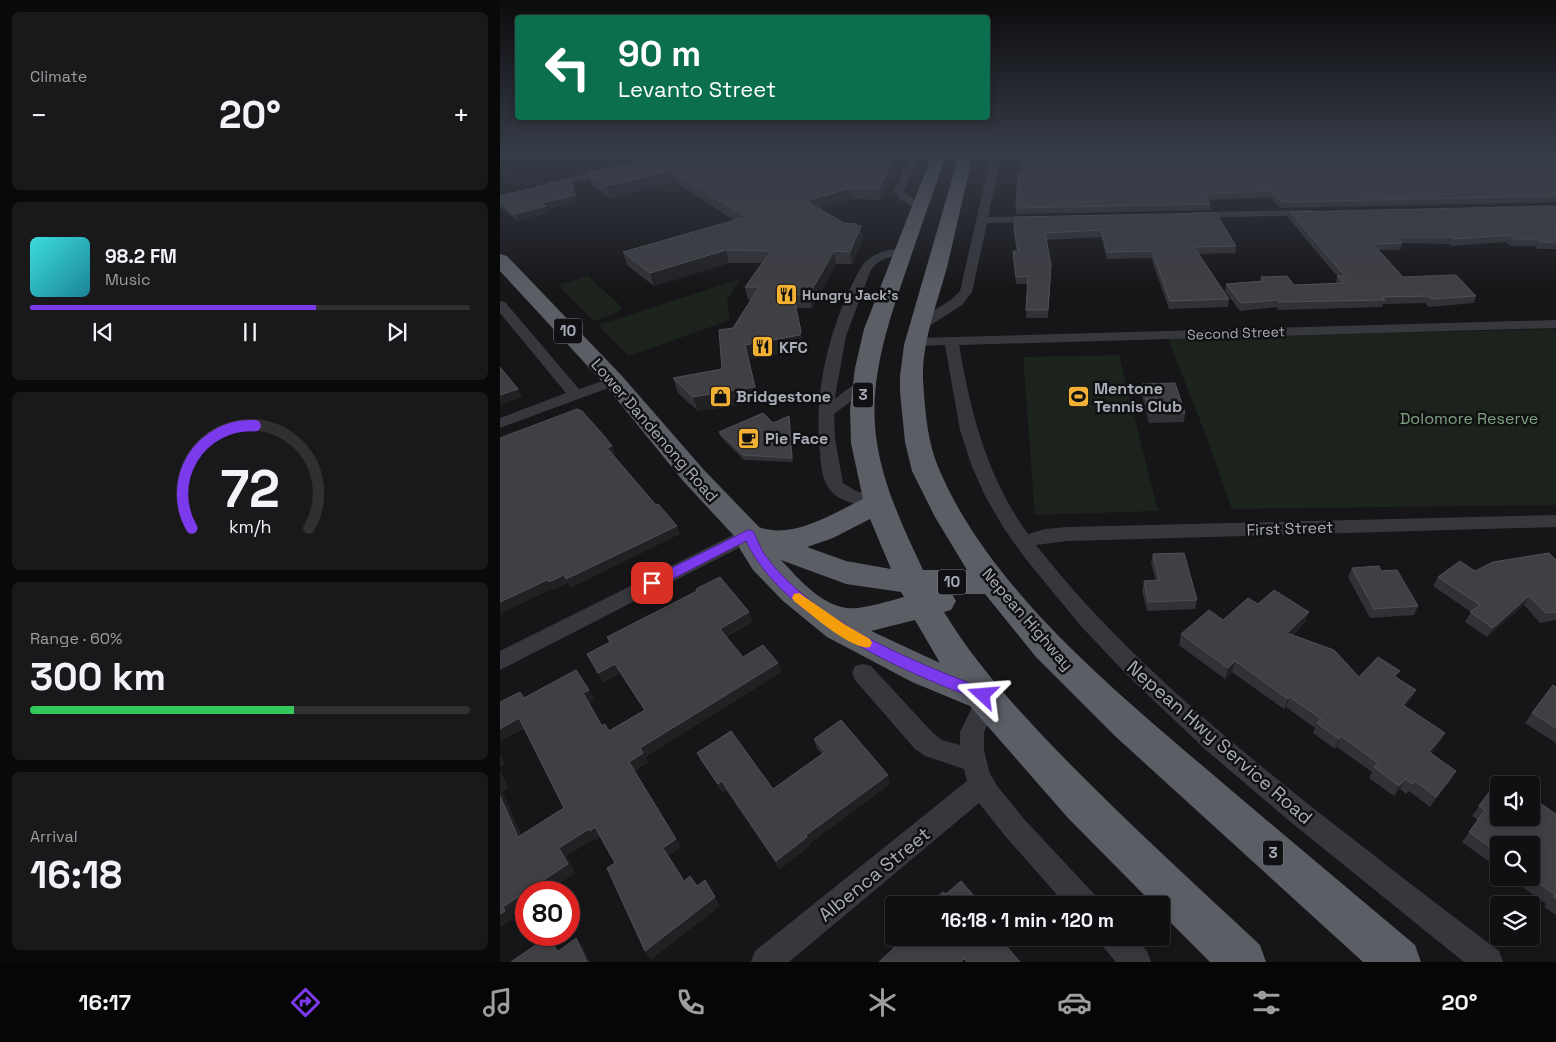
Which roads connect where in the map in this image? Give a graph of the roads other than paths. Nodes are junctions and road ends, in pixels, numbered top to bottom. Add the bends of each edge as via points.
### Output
1 (906, 200) edge
2 (922, 200) edge
3 (954, 200) edge
4 (986, 200) edge
5 (1328, 212) edge
6 (916, 215) junction
7 (1180, 216) edge
8 (1051, 218) edge
9 (981, 220) junction
10 (948, 224) junction
11 (903, 251) junction
12 (500, 260) edge
13 (500, 306) edge
14 (1556, 324) edge
15 (919, 333) junction
16 (952, 342) junction
17 (614, 381) junction
18 (863, 386) junction
19 (576, 395) junction
20 (827, 412) junction
21 (500, 423) edge
22 (878, 503) junction
23 (1556, 521) edge
24 (758, 538) junction
25 (1024, 542) junction
26 (996, 584) junction
27 (917, 593) junction
28 (816, 611) junction
29 (500, 661) edge
30 (863, 673) dead end
31 (985, 697) junction
32 (977, 773) junction
33 (1077, 896) edge
34 (1121, 946) edge
35 (766, 962) edge
36 (1136, 962) edge
37 (1243, 962) edge
38 (1398, 962) edge
39 (1488, 962) edge

1 - 6 street
2 - 6 highway, 3
3 - 10 highway, Nepean Highway / 3
4 - 9 street
5 - 7 street
6 - 10 highway
6 - 11 highway, 3
8 - 9 street
9 - 15 street via 966,294
10 - 15 highway, Nepean Highway / 3
11 - 18 highway, 3 via 875,329
11 - 20 street via 884,254 868,265 836,344 830,367
12 - 17 highway, Lower Dandenong Road / 10
13 - 19 street
14 - 16 street, Second Street
15 - 16 street, Second Street
15 - 26 highway, Nepean Highway / 3 via 911,388 925,468 965,542
16 - 25 street, Nepean Hwy Service Road via 970,437 986,480
17 - 19 street
17 - 24 highway, Lower Dandenong Road / 10 via 694,476
18 - 20 street
18 - 22 highway, 3 via 864,443
19 - 21 street
20 - 22 street via 828,451 834,484 849,495
22 - 24 highway via 809,536
22 - 27 highway, 3
23 - 25 street, First Street via 1068,534
24 - 27 highway, Lower Dandenong Road / 10 via 817,564
24 - 28 highway, Lower Dandenong Road / 10 via 755,549 772,572
24 - 29 street
25 - 39 street, Nepean Hwy Service Road via 1091,625 1168,702 1346,851
26 - 27 highway, Lower Dandenong Road / 10
26 - 38 highway, Nepean Highway / 3 via 1049,647 1149,744
27 - 28 highway, Lower Dandenong Road / 10 via 853,621 833,619
27 - 31 highway, 3 via 945,643
28 - 31 highway, Lower Dandenong Road / 10 via 875,648
30 - 32 street via 924,741
31 - 32 street via 972,732
31 - 37 highway, 3 via 1076,797
32 - 33 street via 1015,828
32 - 35 street, Albenca Street
34 - 36 street

